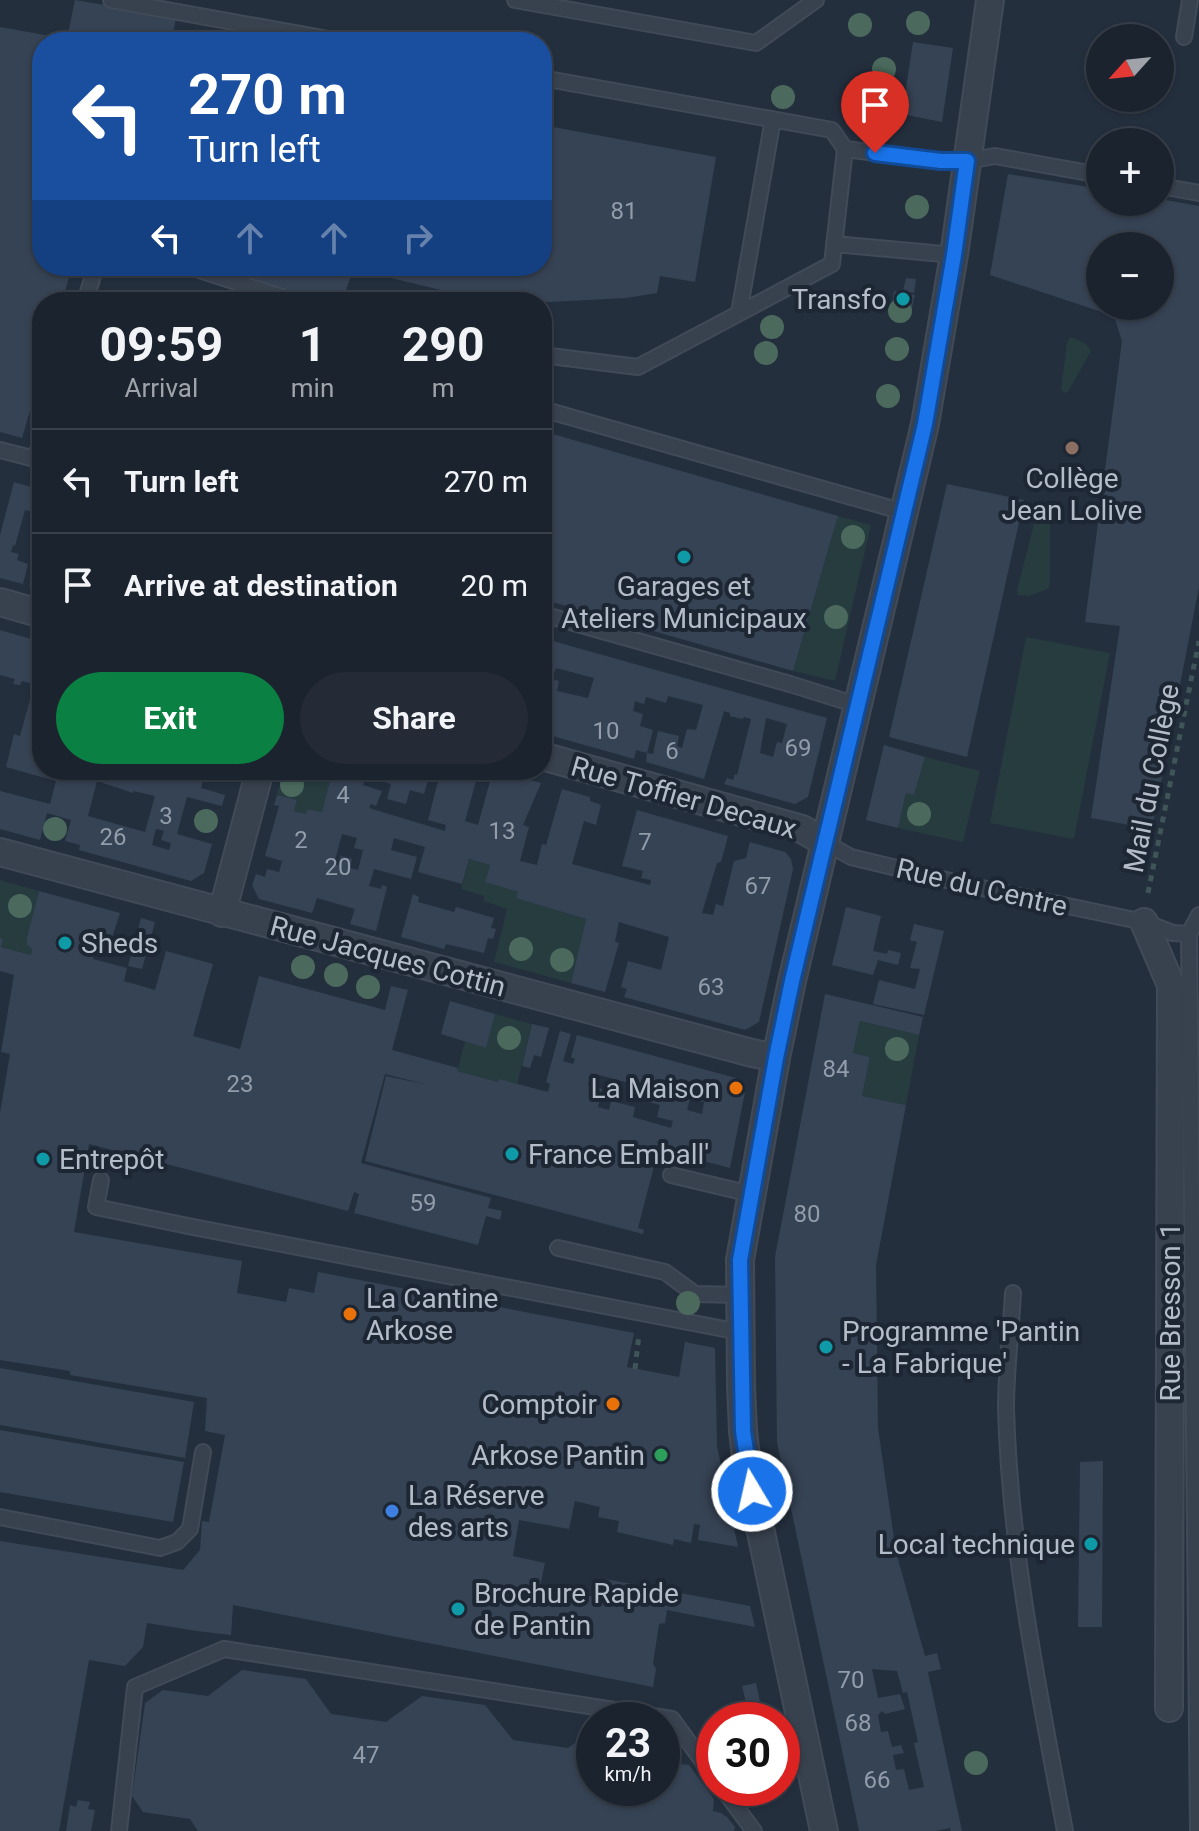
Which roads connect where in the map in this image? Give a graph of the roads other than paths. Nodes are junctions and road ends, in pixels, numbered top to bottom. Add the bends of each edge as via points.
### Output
1 (111, 0) edge
2 (515, 0) edge
3 (816, 0) edge
4 (990, 0) edge
5 (1190, 0) edge
6 (289, 32) edge
7 (1184, 37) dead end
8 (552, 80) edge
9 (773, 119) junction
10 (845, 149) junction
11 (967, 161) junction
12 (1086, 172) edge
13 (1174, 189) edge
14 (1199, 193) edge
15 (834, 244) junction
16 (954, 255) junction
17 (218, 276) edge
18 (266, 292) edge
19 (739, 313) junction
20 (552, 356) edge
21 (552, 412) edge
22 (0, 450) edge
23 (32, 458) edge
24 (904, 512) junction
25 (0, 602) edge
26 (32, 611) edge
27 (552, 617) edge
28 (857, 705) junction
29 (552, 759) edge
30 (257, 780) edge
31 (824, 842) junction
32 (0, 852) edge
33 (222, 913) junction
34 (1199, 915) edge
35 (1144, 922) junction
36 (1189, 934) junction
37 (776, 1058) junction
38 (671, 1175) dead end
39 (101, 1180) dead end
40 (751, 1194) junction
41 (558, 1248) dead end
42 (1013, 1293) dead end
43 (739, 1295) junction
44 (740, 1332) junction
45 (203, 1452) dead end
46 (0, 1517) edge
47 (1169, 1708) dead end
48 (696, 1752) edge
49 (735, 1806) edge
50 (119, 1831) edge
51 (754, 1831) edge
52 (824, 1831) edge
53 (1065, 1831) edge
54 (1198, 1831) edge

1 - 6 lane
2 - 3 lane via 756,43
4 - 11 street
5 - 7 lane
8 - 9 lane
9 - 10 lane via 832,130
9 - 19 lane
10 - 11 lane
10 - 15 lane
11 - 12 lane via 995,156
11 - 16 street
13 - 14 lane
15 - 16 lane
15 - 19 lane via 832,264
16 - 24 street
17 - 18 lane
19 - 20 lane via 638,367
21 - 24 lane
22 - 23 lane
24 - 28 street
25 - 26 street
27 - 28 lane
28 - 31 street
29 - 31 street, Rue Toffier Decaux via 802,829
30 - 33 street
31 - 35 lane, Rue du Centre via 851,857
31 - 37 street
32 - 33 street, Rue Jacques Cottin
33 - 37 street, Rue Jacques Cottin
34 - 36 lane
35 - 36 lane, Rue du Centre
35 - 47 street, Rue Bresson 1 via 1171,985
36 - 54 lane
37 - 40 street
38 - 40 lane
39 - 44 lane via 96,1207
40 - 43 street
41 - 43 lane via 665,1272 695,1294
42 - 53 lane via 1006,1407 1019,1563
43 - 44 street
44 - 52 street via 747,1466
45 - 46 lane via 190,1529 177,1542 160,1548
48 - 50 lane via 672,1719 224,1649 135,1687
49 - 51 lane

